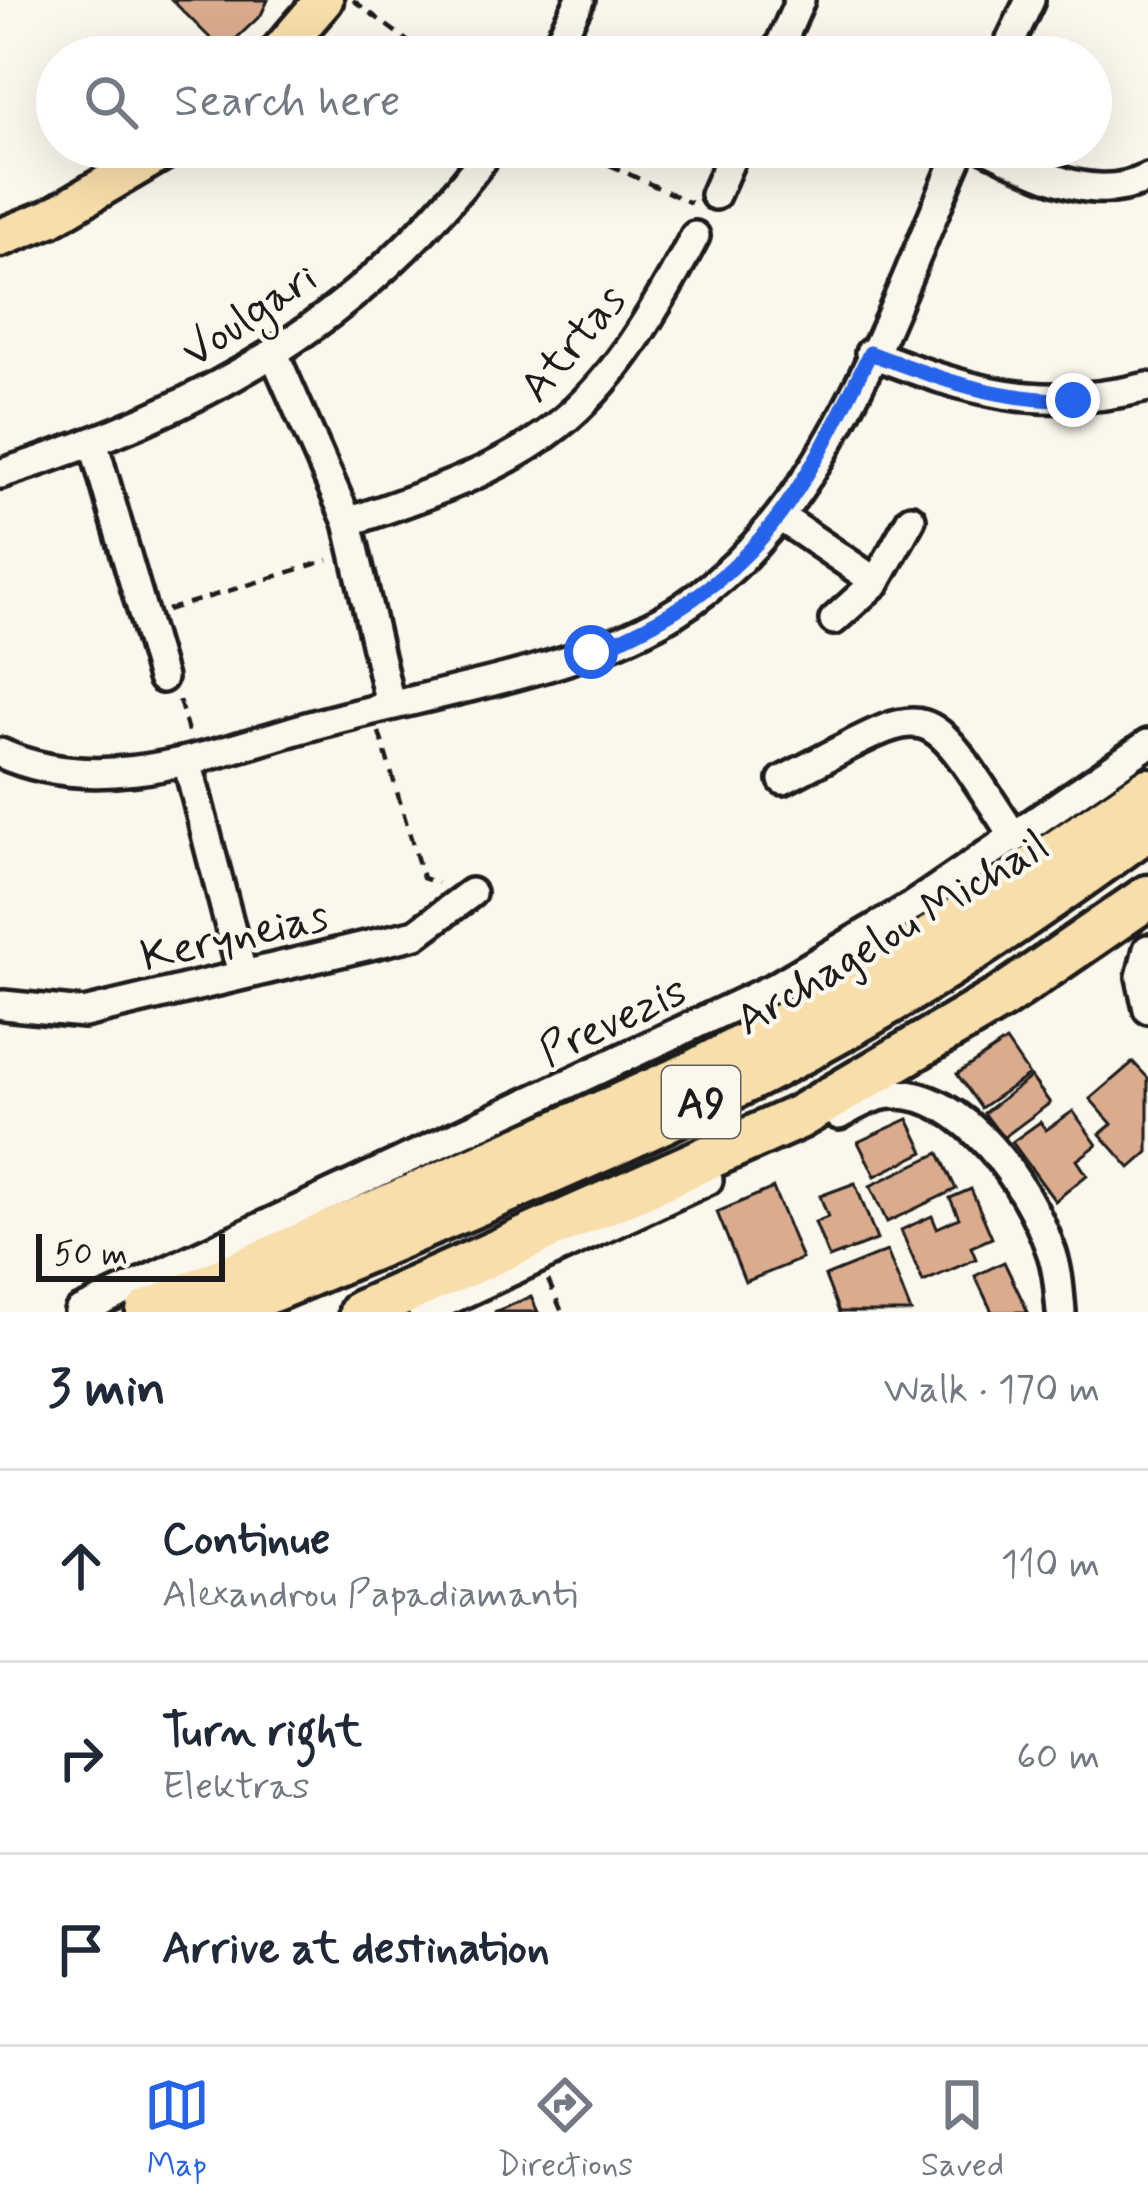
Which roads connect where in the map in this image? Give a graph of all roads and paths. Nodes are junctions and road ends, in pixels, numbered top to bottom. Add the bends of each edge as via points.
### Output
1 (324, 0) edge
2 (353, 0) edge
3 (580, 0) edge
4 (800, 0) edge
5 (1030, 0) edge
6 (293, 36) edge
7 (401, 36) edge
8 (562, 36) edge
9 (784, 36) edge
10 (1014, 36) edge
11 (135, 168) edge
12 (474, 168) edge
13 (613, 168) edge
14 (727, 168) edge
15 (953, 168) edge
16 (1036, 168) edge
17 (1148, 178) edge
18 (706, 214) junction
19 (0, 238) edge
20 (870, 353) junction
21 (275, 356) junction
22 (1148, 387) edge
23 (94, 445) junction
24 (0, 474) edge
25 (782, 518) junction
26 (911, 519) dead end
27 (348, 522) junction
28 (355, 551) junction
29 (876, 582) junction
30 (144, 618) junction
31 (834, 620) dead end
32 (162, 678) joint
33 (381, 706) junction
34 (1148, 744) edge
35 (0, 753) edge
36 (192, 760) junction
37 (783, 780) dead end
38 (1148, 790) edge
39 (1148, 828) edge
40 (1015, 838) junction
41 (1148, 862) edge
42 (471, 892) joint
43 (1148, 897) edge
44 (1148, 949) edge
45 (242, 974) junction
46 (3, 1005) edge
47 (1148, 1009) edge
48 (539, 1258) junction
49 (79, 1312) edge
50 (148, 1312) edge
51 (220, 1312) edge
52 (292, 1312) edge
53 (361, 1312) edge
54 (423, 1312) edge
55 (562, 1312) edge
56 (1061, 1312) edge

1 - 6 main road
2 - 7 path
3 - 8 street
4 - 9 street
5 - 10 street
11 - 19 main road
12 - 21 street, Voulgari via 394,260
13 - 18 path
14 - 18 street, Atrtas
15 - 20 street
16 - 17 street via 1108,191
18 - 27 street, Atrtas via 654,313 570,420 476,477
20 - 22 street via 1000,397 1073,400
20 - 25 street
21 - 23 street, Voulgari
21 - 27 street
23 - 24 street, Voulgari
23 - 30 street
25 - 29 street
25 - 33 street via 729,574 640,632
26 - 29 street
27 - 28 street
28 - 30 path
28 - 33 street
29 - 31 street
30 - 32 street
32 - 36 path via 173,682
33 - 36 street
33 - 42 path via 423,878
34 - 40 street, Prevezis
35 - 36 street via 62,773
36 - 45 street
37 - 40 street via 891,725 925,721 947,734
38 - 50 highway via 872,978 688,1075
39 - 51 highway, Archagelou Michail / A9 via 966,955 811,1047 620,1140
40 - 49 street, Prevezis via 754,998
41 - 52 highway, Archagelou Michail / A9 via 835,1066 639,1163
42 - 45 street, Keryneias via 416,934
43 - 53 highway via 982,1010 799,1117
44 - 47 street via 1141,977
45 - 46 street, Keryneias via 84,1013
48 - 54 street
48 - 55 path
48 - 56 street via 862,1102 908,1095 971,1127 1030,1204 1053,1253

